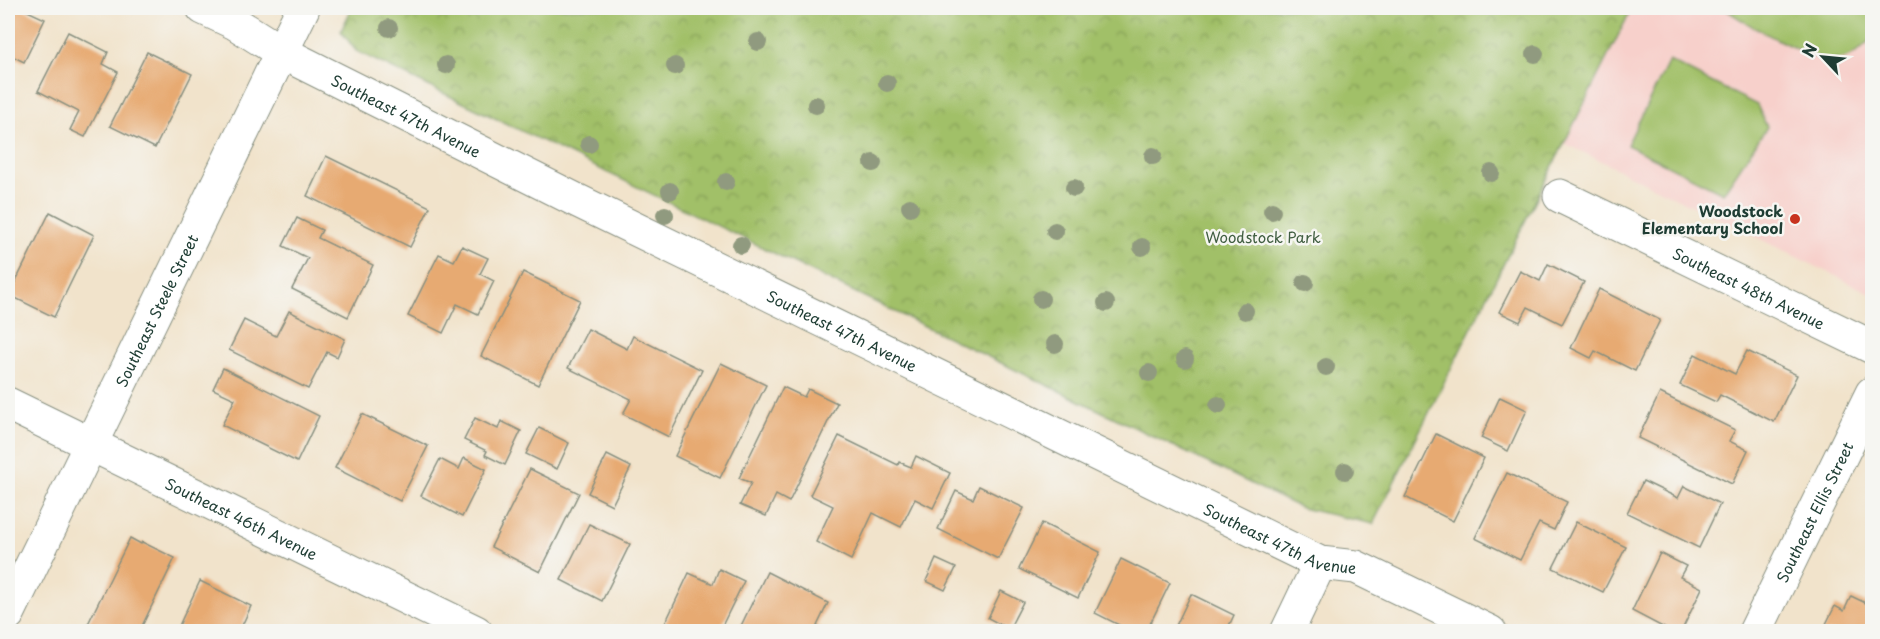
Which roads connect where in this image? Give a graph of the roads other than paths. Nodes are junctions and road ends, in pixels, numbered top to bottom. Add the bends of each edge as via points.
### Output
1 (202, 8) edge
2 (303, 8) edge
3 (281, 52) junction
4 (1560, 196) dead end
5 (1872, 346) edge
6 (1872, 393) edge
7 (8, 404) edge
8 (90, 444) junction
9 (1320, 562) junction
10 (8, 614) edge
11 (477, 632) edge
12 (1287, 632) edge
13 (1490, 632) edge
14 (1755, 632) edge

1 - 3 street, Southeast 47th Avenue
2 - 3 street, Southeast Steele Street
3 - 8 street, Southeast Steele Street
3 - 9 street, Southeast 47th Avenue
4 - 5 street, Southeast 48th Avenue
6 - 14 street, Southeast Ellis Street
7 - 8 street, Southeast 46th Avenue
8 - 10 street, Southeast Steele Street
8 - 11 street, Southeast 46th Avenue
9 - 12 street
9 - 13 street, Southeast 47th Avenue via 1356,567

